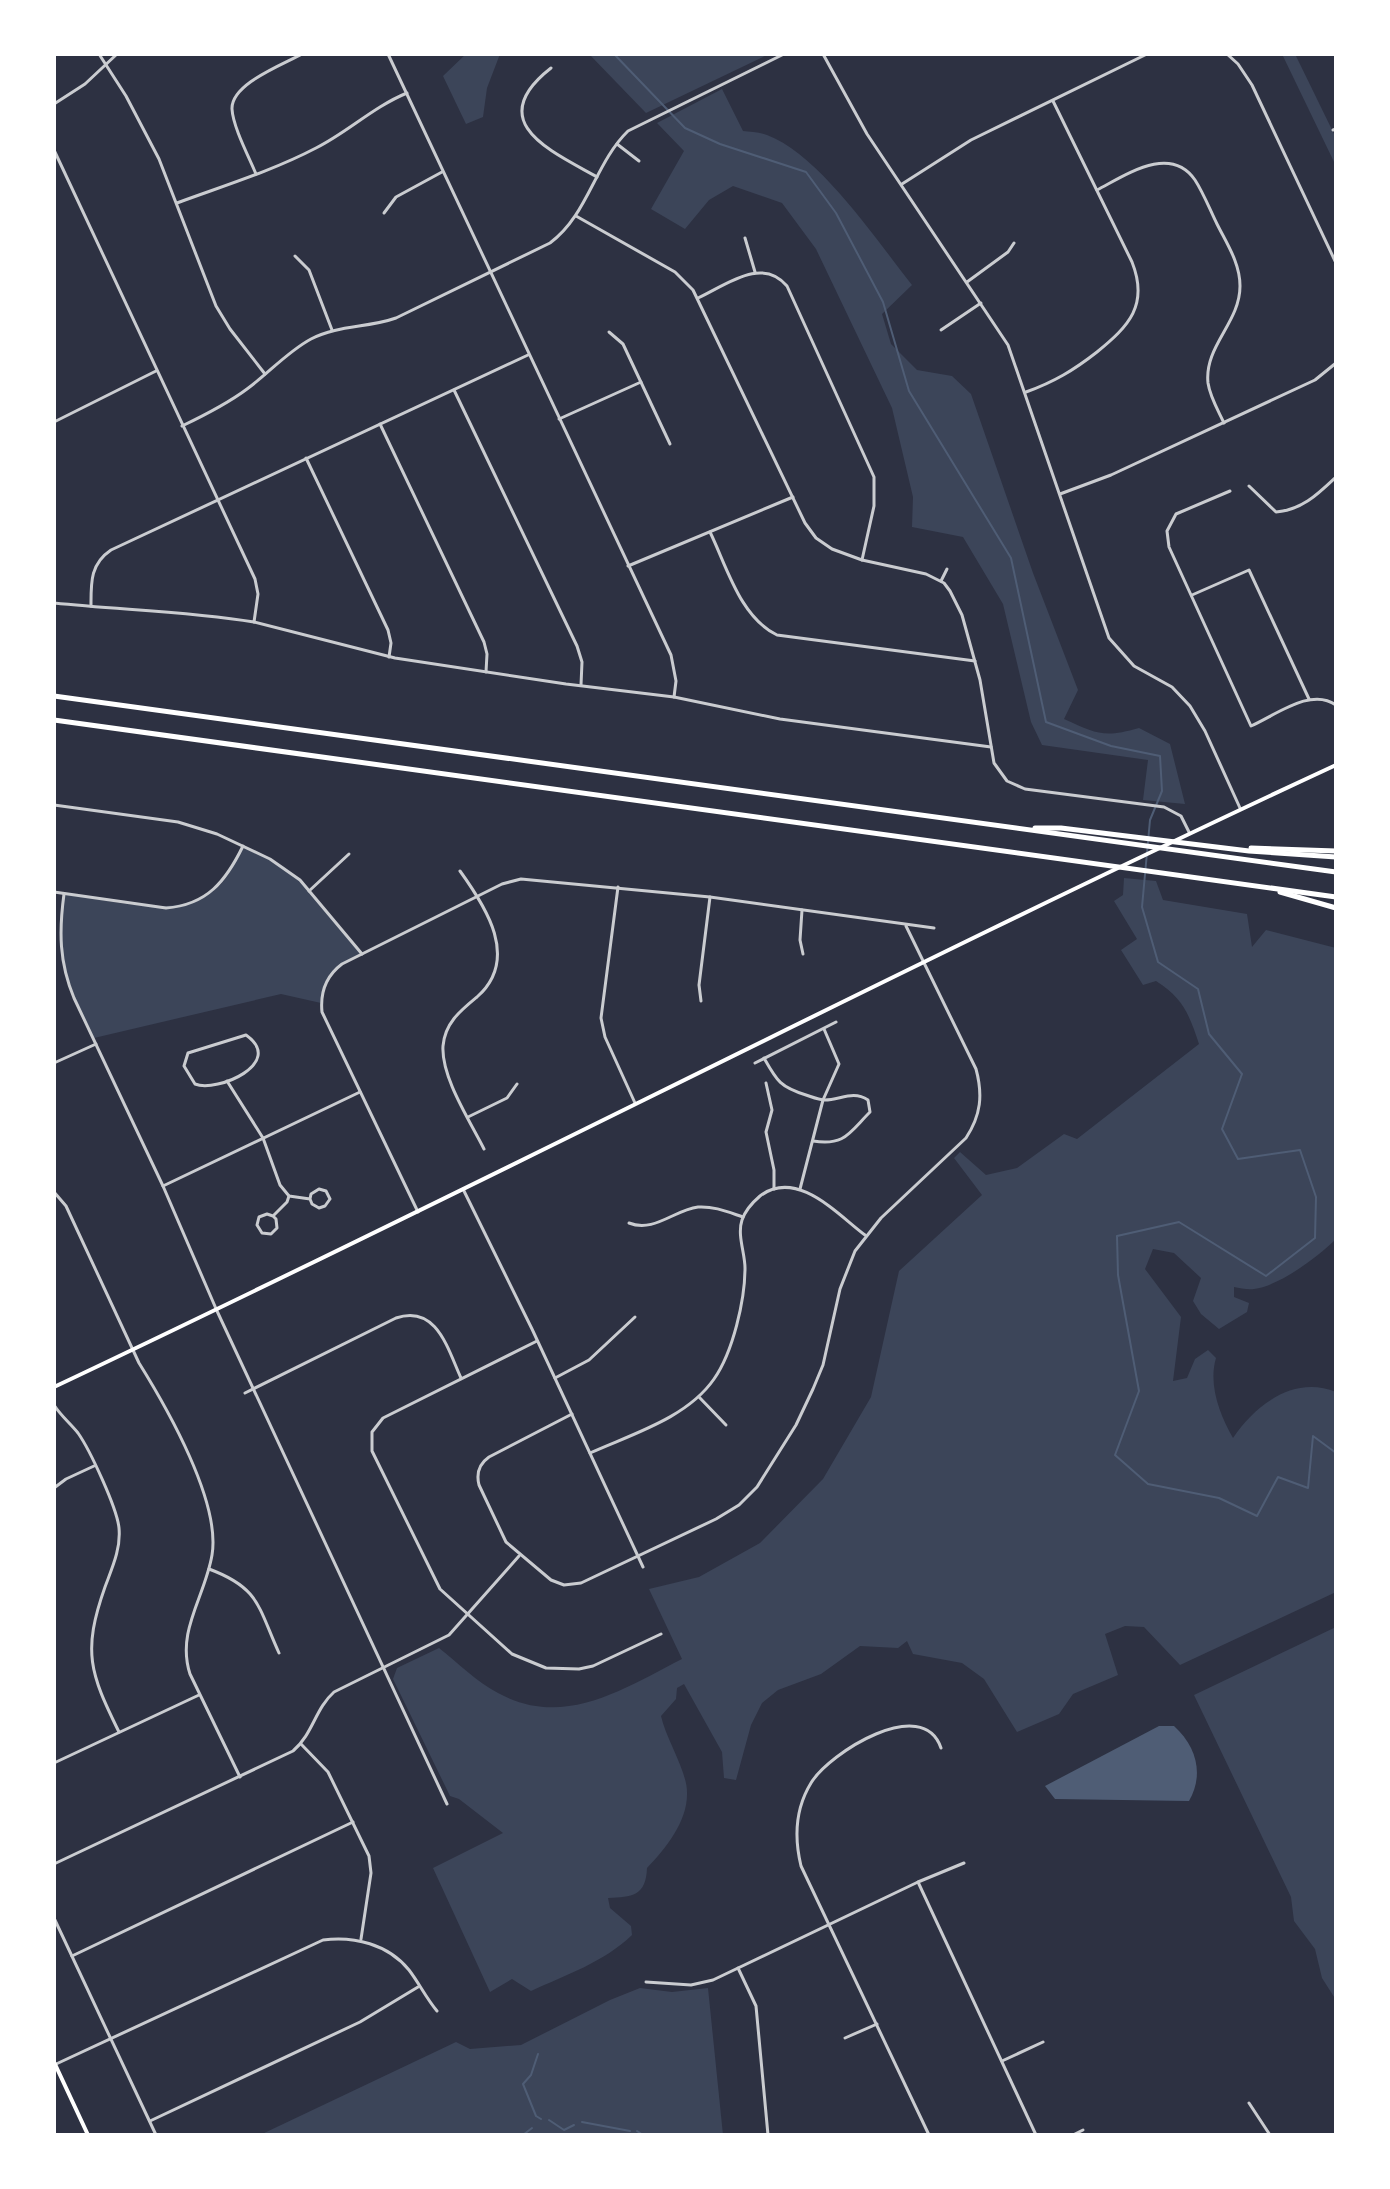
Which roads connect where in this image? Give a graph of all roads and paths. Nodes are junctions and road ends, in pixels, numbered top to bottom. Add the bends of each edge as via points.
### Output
1 (99, 54) edge
2 (117, 54) edge
3 (302, 54) edge
4 (388, 54) edge
5 (784, 54) edge
6 (823, 54) edge
7 (1147, 54) edge
8 (1227, 54) edge
9 (1135, 56) edge
10 (105, 64) junction
11 (551, 68) dead end
12 (407, 93) junction
13 (1053, 101) junction
14 (54, 104) edge
15 (616, 144) junction
16 (54, 150) edge
17 (639, 161) dead end
18 (442, 172) junction
19 (256, 174) junction
20 (597, 177) junction
21 (902, 184) junction
22 (1097, 190) junction
23 (176, 203) junction
24 (384, 213) dead end
25 (576, 216) junction
26 (745, 238) dead end
27 (1014, 243) dead end
28 (295, 256) dead end
29 (1336, 263) edge
30 (755, 272) junction
31 (490, 273) junction
32 (967, 282) junction
33 (698, 298) junction
34 (981, 303) junction
35 (941, 330) dead end
36 (332, 331) junction
37 (609, 332) dead end
38 (528, 355) junction
39 (1336, 363) edge
40 (156, 371) junction
41 (265, 374) junction
42 (641, 382) junction
43 (454, 390) junction
44 (1026, 392) junction
45 (559, 419) junction
46 (54, 422) edge
47 (1224, 423) junction
48 (380, 424) junction
49 (182, 426) junction
50 (670, 444) dead end
51 (306, 458) junction
52 (1336, 477) edge
53 (1249, 486) dead end
54 (1230, 491) dead end
55 (1060, 494) junction
56 (793, 497) junction
57 (217, 499) junction
58 (710, 532) junction
59 (862, 560) junction
60 (628, 566) junction
61 (947, 569) dead end
62 (941, 581) junction
63 (1191, 596) junction
64 (54, 603) edge
65 (91, 607) junction
66 (254, 622) junction
67 (389, 657) junction
68 (975, 661) junction
69 (486, 672) junction
70 (581, 686) junction
71 (54, 696) edge
72 (674, 697) junction
73 (1309, 699) junction
74 (1336, 705) edge
75 (54, 720) edge
76 (991, 747) junction
77 (1336, 765) edge
78 (54, 805) edge
79 (1240, 808) junction
80 (1016, 828) junction
81 (1189, 832) junction
82 (243, 846) junction
83 (349, 854) dead end
84 (1336, 854) edge
85 (460, 871) dead end
86 (1336, 872) edge
87 (618, 887) junction
88 (1276, 890) junction
89 (309, 891) junction
90 (54, 892) edge
91 (64, 894) junction
92 (478, 896) junction
93 (710, 897) junction
94 (1336, 897) edge
95 (1336, 908) edge
96 (802, 910) junction
97 (906, 926) junction
98 (934, 928) dead end
99 (362, 954) junction
100 (803, 954) dead end
101 (926, 962) junction
102 (701, 1001) dead end
103 (836, 1022) dead end
104 (824, 1029) junction
105 (96, 1044) junction
106 (764, 1058) junction
107 (54, 1063) edge
108 (755, 1063) dead end
109 (227, 1081) junction
110 (766, 1083) dead end
111 (517, 1084) dead end
112 (360, 1092) junction
113 (823, 1100) junction
114 (635, 1103) junction
115 (468, 1117) junction
116 (263, 1138) junction
117 (813, 1141) junction
118 (484, 1149) dead end
119 (163, 1186) junction
120 (463, 1189) junction
121 (774, 1189) junction
122 (800, 1189) junction
123 (54, 1192) edge
124 (289, 1196) junction
125 (310, 1199) junction
126 (418, 1212) junction
127 (273, 1216) junction
128 (743, 1217) junction
129 (629, 1223) dead end
130 (865, 1235) junction
131 (217, 1311) junction
132 (635, 1317) dead end
133 (537, 1341) junction
134 (133, 1350) junction
135 (461, 1378) junction
136 (555, 1378) junction
137 (54, 1387) edge
138 (254, 1389) junction
139 (245, 1393) dead end
140 (699, 1397) junction
141 (54, 1405) edge
142 (572, 1414) junction
143 (726, 1425) dead end
144 (590, 1453) junction
145 (94, 1466) junction
146 (54, 1488) edge
147 (520, 1555) junction
148 (638, 1556) junction
149 (643, 1567) dead end
150 (209, 1569) junction
151 (467, 1616) junction
152 (661, 1634) dead end
153 (279, 1653) dead end
154 (383, 1667) junction
155 (201, 1695) junction
156 (119, 1732) junction
157 (301, 1744) junction
158 (941, 1748) dead end
159 (54, 1763) edge
160 (240, 1777) junction
161 (447, 1804) dead end
162 (353, 1822) junction
163 (964, 1863) dead end
164 (54, 1864) edge
165 (918, 1882) junction
166 (54, 1918) edge
167 (830, 1923) junction
168 (360, 1941) junction
169 (72, 1956) junction
170 (738, 1968) junction
171 (646, 1982) dead end
172 (419, 1987) junction
173 (437, 2011) dead end
174 (877, 2024) junction
175 (110, 2038) junction
176 (845, 2038) dead end
177 (1043, 2042) dead end
178 (1001, 2061) junction
179 (54, 2064) edge
180 (1249, 2103) dead end
181 (150, 2121) junction
182 (1083, 2130) dead end
183 (88, 2135) edge
184 (156, 2135) edge
185 (768, 2135) edge
186 (929, 2135) edge
187 (1036, 2135) edge
188 (1073, 2135) edge
189 (1270, 2135) edge

1 - 10 street
2 - 10 street
3 - 19 street via 244,86 234,100 233,114
4 - 12 street
5 - 15 street via 637,124
6 - 21 street via 854,113
7 - 9 street
8 - 29 street via 1252,85
9 - 13 street
10 - 14 street
10 - 23 street via 142,125
11 - 20 street via 527,94 526,126 543,146
12 - 18 street
12 - 19 street via 320,147
13 - 21 street via 952,150
13 - 22 street
15 - 17 street
15 - 20 street
16 - 40 street
18 - 24 street via 396,197
18 - 31 street
19 - 23 street
20 - 25 street
21 - 32 street
22 - 44 street via 1136,270 1135,310 1119,335 1073,371
22 - 47 street via 1161,163 1182,168 1197,183 1239,272 1236,309 1208,372
23 - 41 street via 216,306
25 - 31 street via 550,243
25 - 33 street via 675,272
26 - 30 street
27 - 32 street
28 - 36 street via 309,270
30 - 33 street
30 - 59 street via 773,274 787,286 871,466 876,496
31 - 36 street via 396,318
31 - 38 street
32 - 34 street
33 - 56 street
34 - 35 street
34 - 44 street via 1008,345
36 - 41 street via 296,349
37 - 42 street via 620,339
38 - 43 street
38 - 45 street
39 - 47 street via 1315,380
40 - 46 street
40 - 49 street
41 - 49 street via 228,402
42 - 45 street
42 - 50 street
43 - 48 street
43 - 70 street via 580,653
44 - 55 street
45 - 60 street
47 - 55 street
48 - 51 street
48 - 69 street via 484,642
49 - 57 street
51 - 57 street
51 - 67 street via 388,630
52 - 53 street via 1309,501 1284,512 1268,507
54 - 63 street via 1176,514 1167,531
55 - 79 street via 1109,638 1134,666 1172,687 1190,706
56 - 58 street
56 - 59 street via 816,538
57 - 65 street via 104,555 93,570
57 - 66 street via 255,579
58 - 60 street
58 - 68 street via 747,610 777,635
59 - 62 street
60 - 72 street via 673,662
61 - 62 street
62 - 68 street via 962,615
63 - 73 street via 1249,570
63 - 73 street via 1251,726
64 - 65 street
65 - 66 street
66 - 67 street
67 - 69 street
68 - 76 street
69 - 70 street
70 - 72 street
71 - 80 highway
72 - 76 street via 780,719
73 - 74 street
75 - 88 highway
76 - 81 street via 999,773 1020,788 1164,807 1181,816
77 - 79 main road
78 - 82 street via 178,822
79 - 81 main road
80 - 84 highway via 1061,828 1278,854
80 - 86 highway
81 - 101 main road
82 - 89 street via 283,866
82 - 91 street via 220,885 184,905 166,908
83 - 89 street
85 - 92 street
87 - 92 street via 521,879
87 - 93 street
87 - 114 street via 601,1018
88 - 94 highway
88 - 95 highway
89 - 99 street
90 - 91 street
91 - 105 street via 61,957
92 - 99 street
92 - 115 street via 496,935 496,967 483,991 452,1021 443,1049
93 - 96 street
93 - 102 street
96 - 97 street
96 - 100 street
97 - 98 street
97 - 101 street
99 - 112 street via 342,964 322,994 322,1012
101 - 114 main road
101 - 130 street via 976,1069 980,1107 966,1138
103 - 104 street
104 - 106 street
104 - 113 street via 839,1064
105 - 107 street
105 - 119 street
106 - 108 street
106 - 113 street via 783,1087
109 - 109 street via 257,1063 258,1051 246,1035 185,1057 184,1066 198,1086
109 - 116 street
110 - 121 street
111 - 115 street via 507,1098
112 - 116 street
112 - 126 street
113 - 117 street
113 - 117 street via 855,1095 865,1097 871,1108 839,1141
114 - 120 main road
115 - 118 street
116 - 119 street
116 - 124 street
117 - 122 street
119 - 131 street
120 - 126 main road
120 - 133 street
121 - 122 street
121 - 128 street via 759,1197
122 - 130 street
123 - 134 street via 66,1206
124 - 125 street
124 - 127 street
125 - 125 street via 319,1208 330,1199 319,1189
126 - 131 main road
127 - 127 street via 259,1217 262,1233 277,1228
128 - 129 street via 699,1207 647,1226
128 - 140 street via 741,1304 725,1359
130 - 148 street via 845,1273 813,1389 762,1480 724,1515
131 - 134 main road
131 - 138 street
132 - 136 street via 589,1360
133 - 135 street
133 - 136 street
134 - 137 main road
134 - 150 street via 206,1496 213,1536
135 - 138 street via 436,1327 409,1315
135 - 151 street via 378,1423 371,1439 434,1580
136 - 142 street
138 - 139 street
138 - 154 street
140 - 143 street
140 - 144 street via 663,1420
141 - 145 street
142 - 144 street
142 - 147 street via 489,1457 478,1470 479,1485 502,1535
144 - 148 street
145 - 146 street
145 - 156 street via 115,1511 120,1539 96,1614 91,1662
147 - 148 street via 551,1580 571,1585
147 - 151 street
148 - 149 street
150 - 153 street via 250,1592
150 - 155 street via 186,1638 188,1668
151 - 152 street via 512,1654 559,1670 593,1666
151 - 154 street via 441,1640
154 - 157 street via 334,1692
154 - 161 street
155 - 156 street
155 - 160 street
156 - 159 street
157 - 160 street
157 - 162 street via 328,1772
158 - 167 street via 925,1727 895,1726 832,1759 813,1780 799,1812 796,1837 806,1877
160 - 164 street
162 - 168 street via 371,1864
162 - 169 street
163 - 165 street
165 - 167 street
165 - 178 street
166 - 169 street
167 - 170 street
167 - 174 street
168 - 172 street via 395,1956
168 - 175 street via 323,1940 301,1948
169 - 175 street
170 - 171 street via 697,1984
170 - 185 street via 756,2006
172 - 173 street
172 - 181 street via 360,2022
174 - 176 street
174 - 186 street
175 - 179 street
175 - 181 street
177 - 178 street
178 - 187 street
179 - 183 main road
180 - 189 street
181 - 184 street
182 - 188 street

